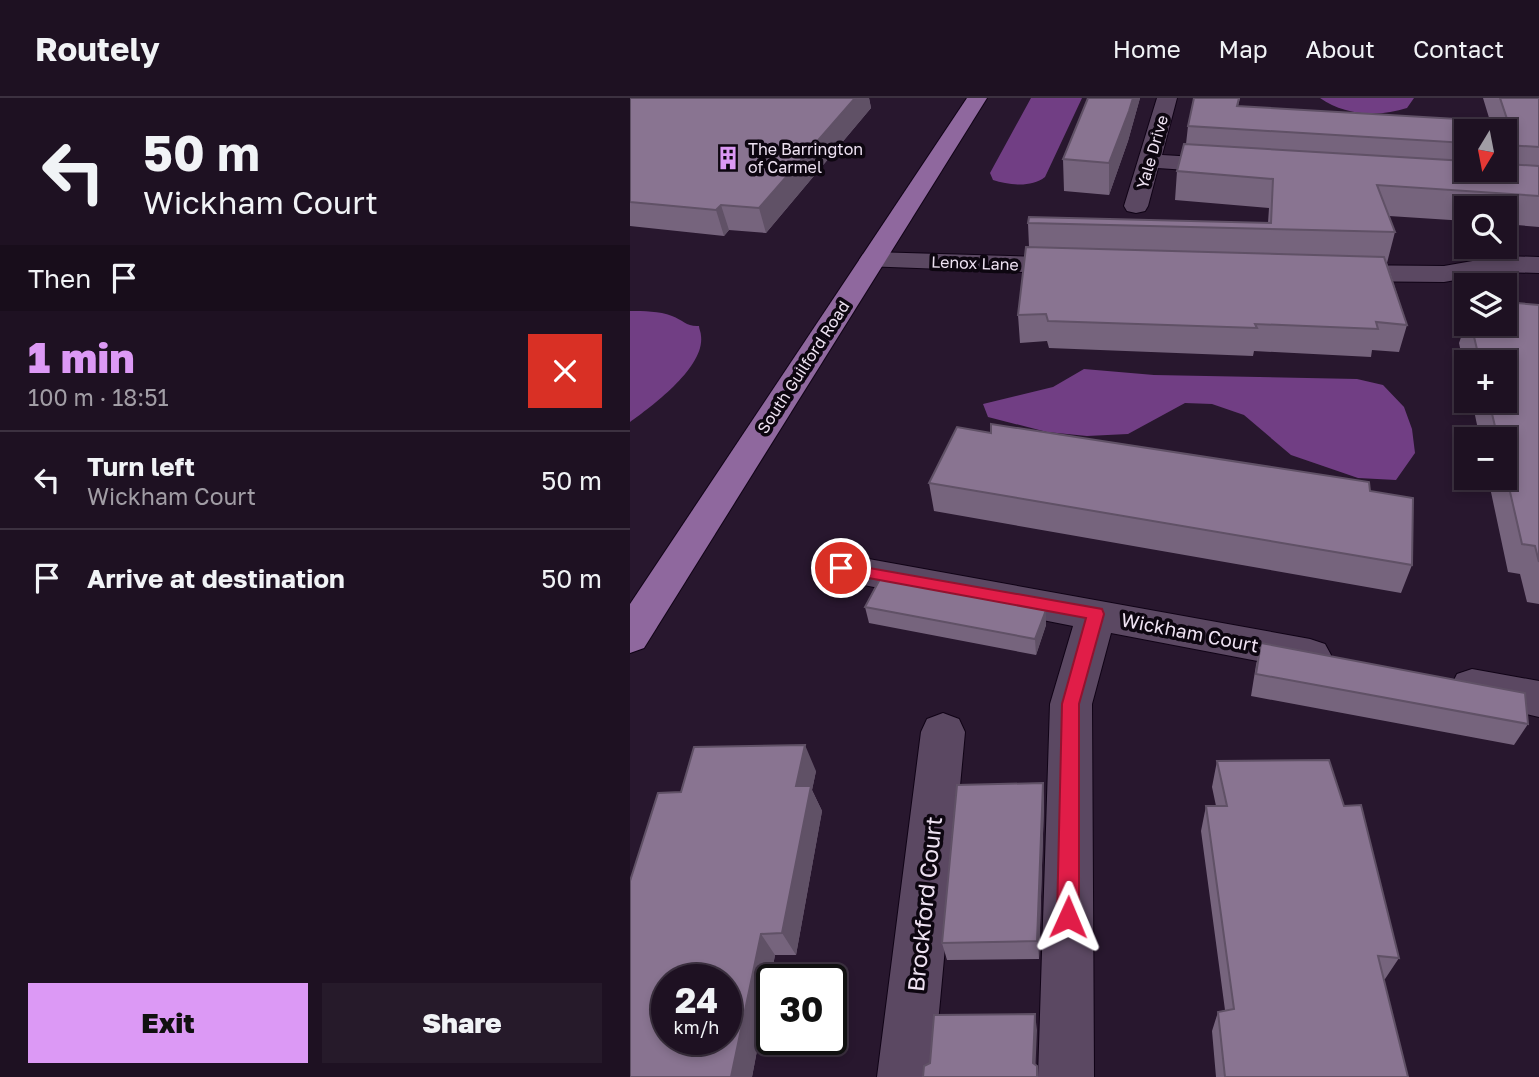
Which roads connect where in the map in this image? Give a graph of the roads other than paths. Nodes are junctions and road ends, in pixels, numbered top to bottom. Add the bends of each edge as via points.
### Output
1 (977, 98) edge
2 (1167, 98) edge
3 (1149, 161) junction
4 (1258, 168) edge
5 (1136, 206) dead end
6 (872, 260) junction
7 (1539, 265) edge
8 (1097, 267) edge
9 (1315, 272) edge
10 (841, 568) dead end
11 (1096, 614) junction
12 (630, 637) edge
13 (1351, 663) edge
14 (1432, 678) edge
15 (1539, 699) edge
16 (943, 732) dead end
17 (905, 1077) edge
18 (1066, 1077) edge

1 - 6 main road, South Guilford Road
2 - 3 street, Yale Drive
3 - 4 street
3 - 5 street, Yale Drive
6 - 8 street, Lenox Lane
6 - 12 main road, South Guilford Road
7 - 9 street via 1511,263 1444,274
10 - 11 street, Wickham Court
11 - 13 street, Wickham Court
11 - 18 street via 1070,704
14 - 15 street
16 - 17 street, Brockford Court

